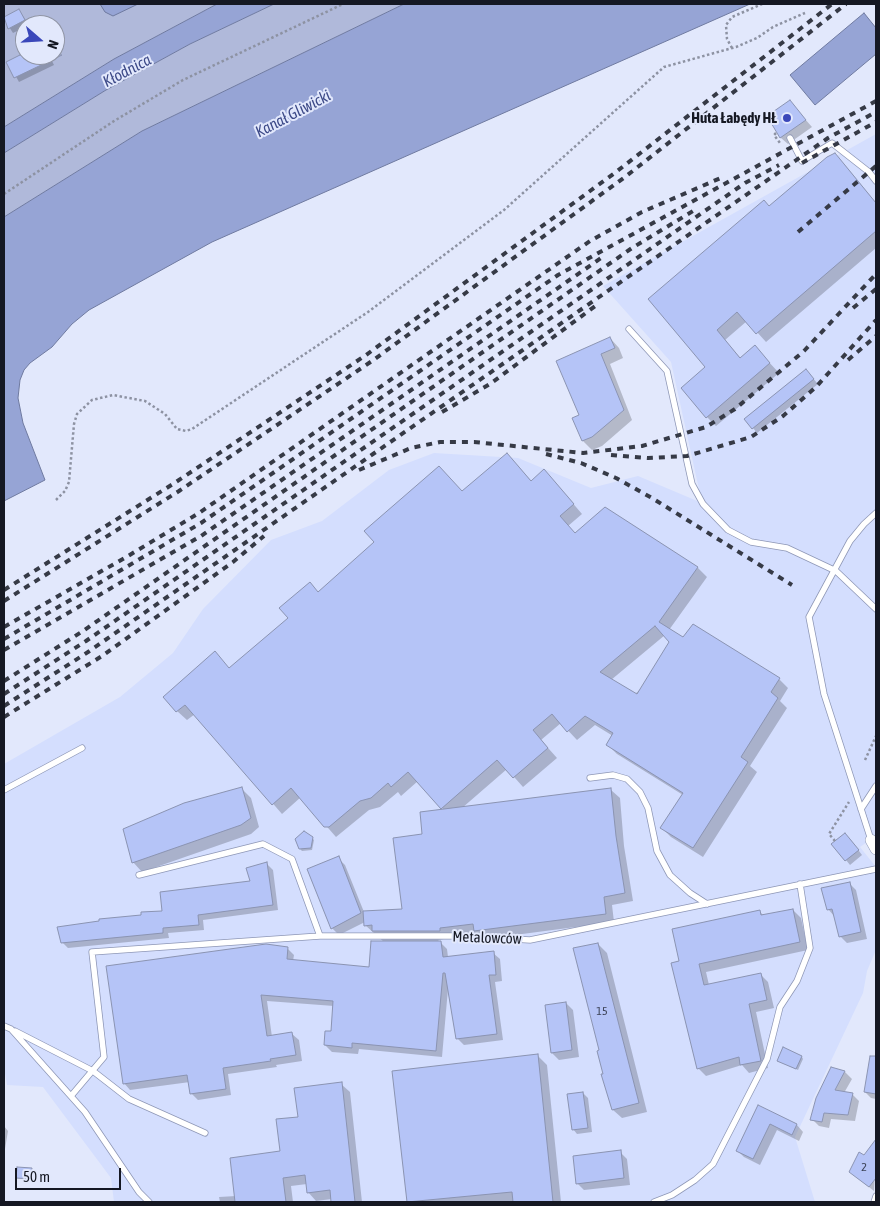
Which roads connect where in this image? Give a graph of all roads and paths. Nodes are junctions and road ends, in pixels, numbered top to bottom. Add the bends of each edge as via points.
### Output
1 (343, 4) edge
2 (762, 4) edge
3 (805, 13) dead end
4 (732, 48) junction
5 (790, 138) dead end
6 (876, 181) edge
7 (4, 194) edge
8 (629, 329) dead end
9 (56, 500) dead end
10 (876, 513) edge
11 (836, 571) junction
12 (876, 609) edge
13 (876, 736) edge
14 (82, 748) dead end
15 (865, 760) dead end
16 (590, 778) dead end
17 (876, 786) edge
18 (4, 790) edge
19 (851, 797) dead end
20 (861, 809) junction
21 (835, 841) dead end
22 (874, 844) edge
23 (876, 869) edge
24 (140, 875) dead end
25 (800, 884) junction
26 (707, 904) junction
27 (320, 936) junction
28 (4, 1026) edge
29 (11, 1029) junction
30 (93, 1071) junction
31 (72, 1096) junction
32 (205, 1133) dead end
33 (876, 1196) edge
34 (149, 1202) edge
35 (654, 1202) edge
36 (874, 1202) edge

1 - 7 path via 183,80
2 - 4 path via 732,17 726,24 727,39
3 - 4 path
4 - 9 path via 664,67 504,210 368,312 192,429 177,429 165,414 145,400 113,395 101,396 88,403 77,414 69,482
5 - 6 lane via 802,161 832,143
8 - 11 lane via 667,371 692,484 703,504 728,530 751,542 788,548
10 - 11 lane via 850,541
11 - 12 lane
11 - 20 lane via 809,617 824,694
13 - 15 path
14 - 18 lane
16 - 26 lane via 613,775 628,779 648,808 657,851 670,875
17 - 20 lane
19 - 21 path via 829,834
20 - 22 lane
23 - 25 lane, Metalowców
24 - 27 lane via 263,844 292,859
25 - 26 lane, Metalowców
25 - 35 lane via 810,948 797,981 780,1007 767,1058 713,1164 672,1195
26 - 27 lane, Metalowców via 530,940 462,936
27 - 30 lane, Metalowców via 92,952 104,1057
28 - 29 lane
29 - 30 lane
29 - 31 lane
30 - 31 lane
30 - 32 lane via 129,1099
31 - 34 lane via 138,1192
33 - 36 lane

